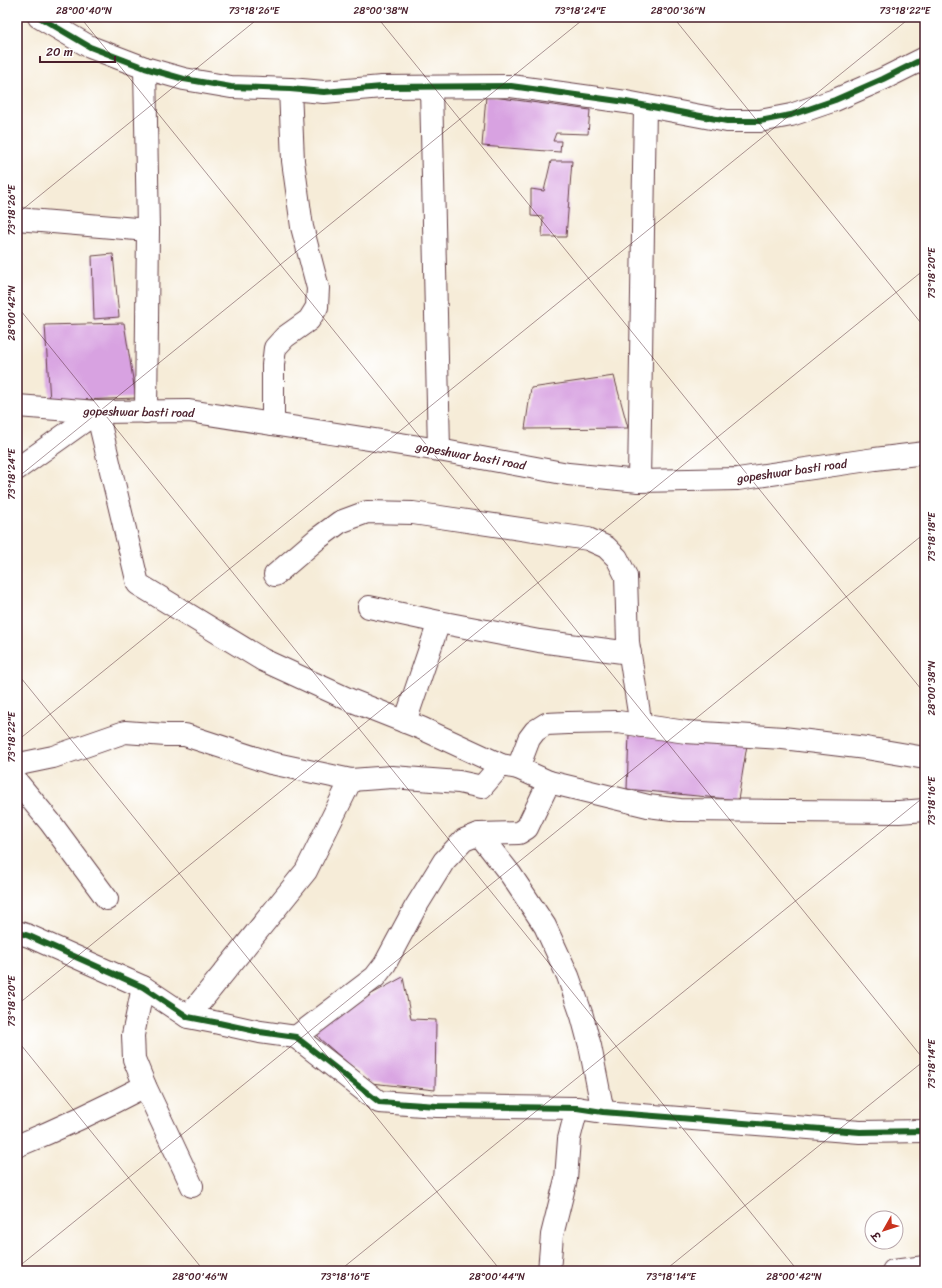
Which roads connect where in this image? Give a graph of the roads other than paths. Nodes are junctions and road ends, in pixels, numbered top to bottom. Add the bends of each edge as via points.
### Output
1 (39, 17) edge
2 (925, 58) edge
3 (145, 68) junction
4 (431, 87) junction
5 (290, 89) junction
6 (645, 106) junction
7 (17, 219) edge
8 (148, 230) junction
9 (17, 406) edge
10 (97, 412) junction
11 (146, 412) junction
12 (273, 424) junction
13 (439, 450) junction
14 (925, 453) edge
15 (17, 469) edge
16 (639, 481) junction
17 (275, 575) dead end
18 (369, 607) dead end
19 (439, 622) junction
20 (630, 653) junction
21 (405, 722) junction
22 (641, 726) junction
23 (925, 758) edge
24 (17, 766) edge
25 (510, 767) junction
26 (351, 780) junction
27 (17, 782) edge
28 (549, 782) junction
29 (925, 810) edge
30 (479, 834) junction
31 (107, 899) dead end
32 (17, 932) edge
33 (143, 988) junction
34 (188, 1017) junction
35 (296, 1037) junction
36 (145, 1086) junction
37 (577, 1108) junction
38 (603, 1112) junction
39 (925, 1130) edge
40 (17, 1146) edge
41 (192, 1186) dead end
42 (925, 1268) edge
43 (549, 1271) edge
44 (893, 1271) edge

1 - 3 street via 90,47
2 - 6 street via 883,80 835,100 791,115 760,121 727,121
3 - 5 street via 184,79 232,87
3 - 8 street
4 - 5 street via 382,87 324,92
4 - 6 street via 511,86
4 - 13 street
5 - 12 street via 293,161 302,226 318,288 318,307 309,320 285,337 275,348
6 - 16 street
7 - 8 street
8 - 11 street
9 - 10 street, gopeshwar basti road
10 - 11 street, gopeshwar basti road
10 - 15 street
10 - 21 street via 138,584 263,660
11 - 12 street, gopeshwar basti road via 189,411
12 - 13 street, gopeshwar basti road
13 - 16 street, gopeshwar basti road via 568,474
14 - 16 street, gopeshwar basti road via 738,480
17 - 20 street via 340,522 367,512 413,513 588,540 606,548 617,558 626,576
18 - 19 street
19 - 20 street via 539,641
19 - 21 street
20 - 22 street
21 - 25 street
22 - 23 street via 686,732 784,738
22 - 25 street via 618,722 546,724 535,731
24 - 26 street via 60,755 126,732 185,736 271,762
25 - 26 street via 482,787 459,782 392,777
25 - 28 street
26 - 34 street via 306,871
27 - 31 street
28 - 29 street via 648,806 680,810
28 - 30 street via 527,828 519,833
30 - 35 street via 464,840 444,861 375,977
30 - 38 street via 511,875 545,926 582,1016
32 - 33 street
33 - 34 street
33 - 36 street via 133,1035 134,1058
34 - 35 street
35 - 37 street via 379,1102 437,1106
36 - 40 street
36 - 41 street
37 - 38 street
37 - 43 street via 569,1139 566,1179 552,1235
38 - 39 street via 860,1132
42 - 44 street

